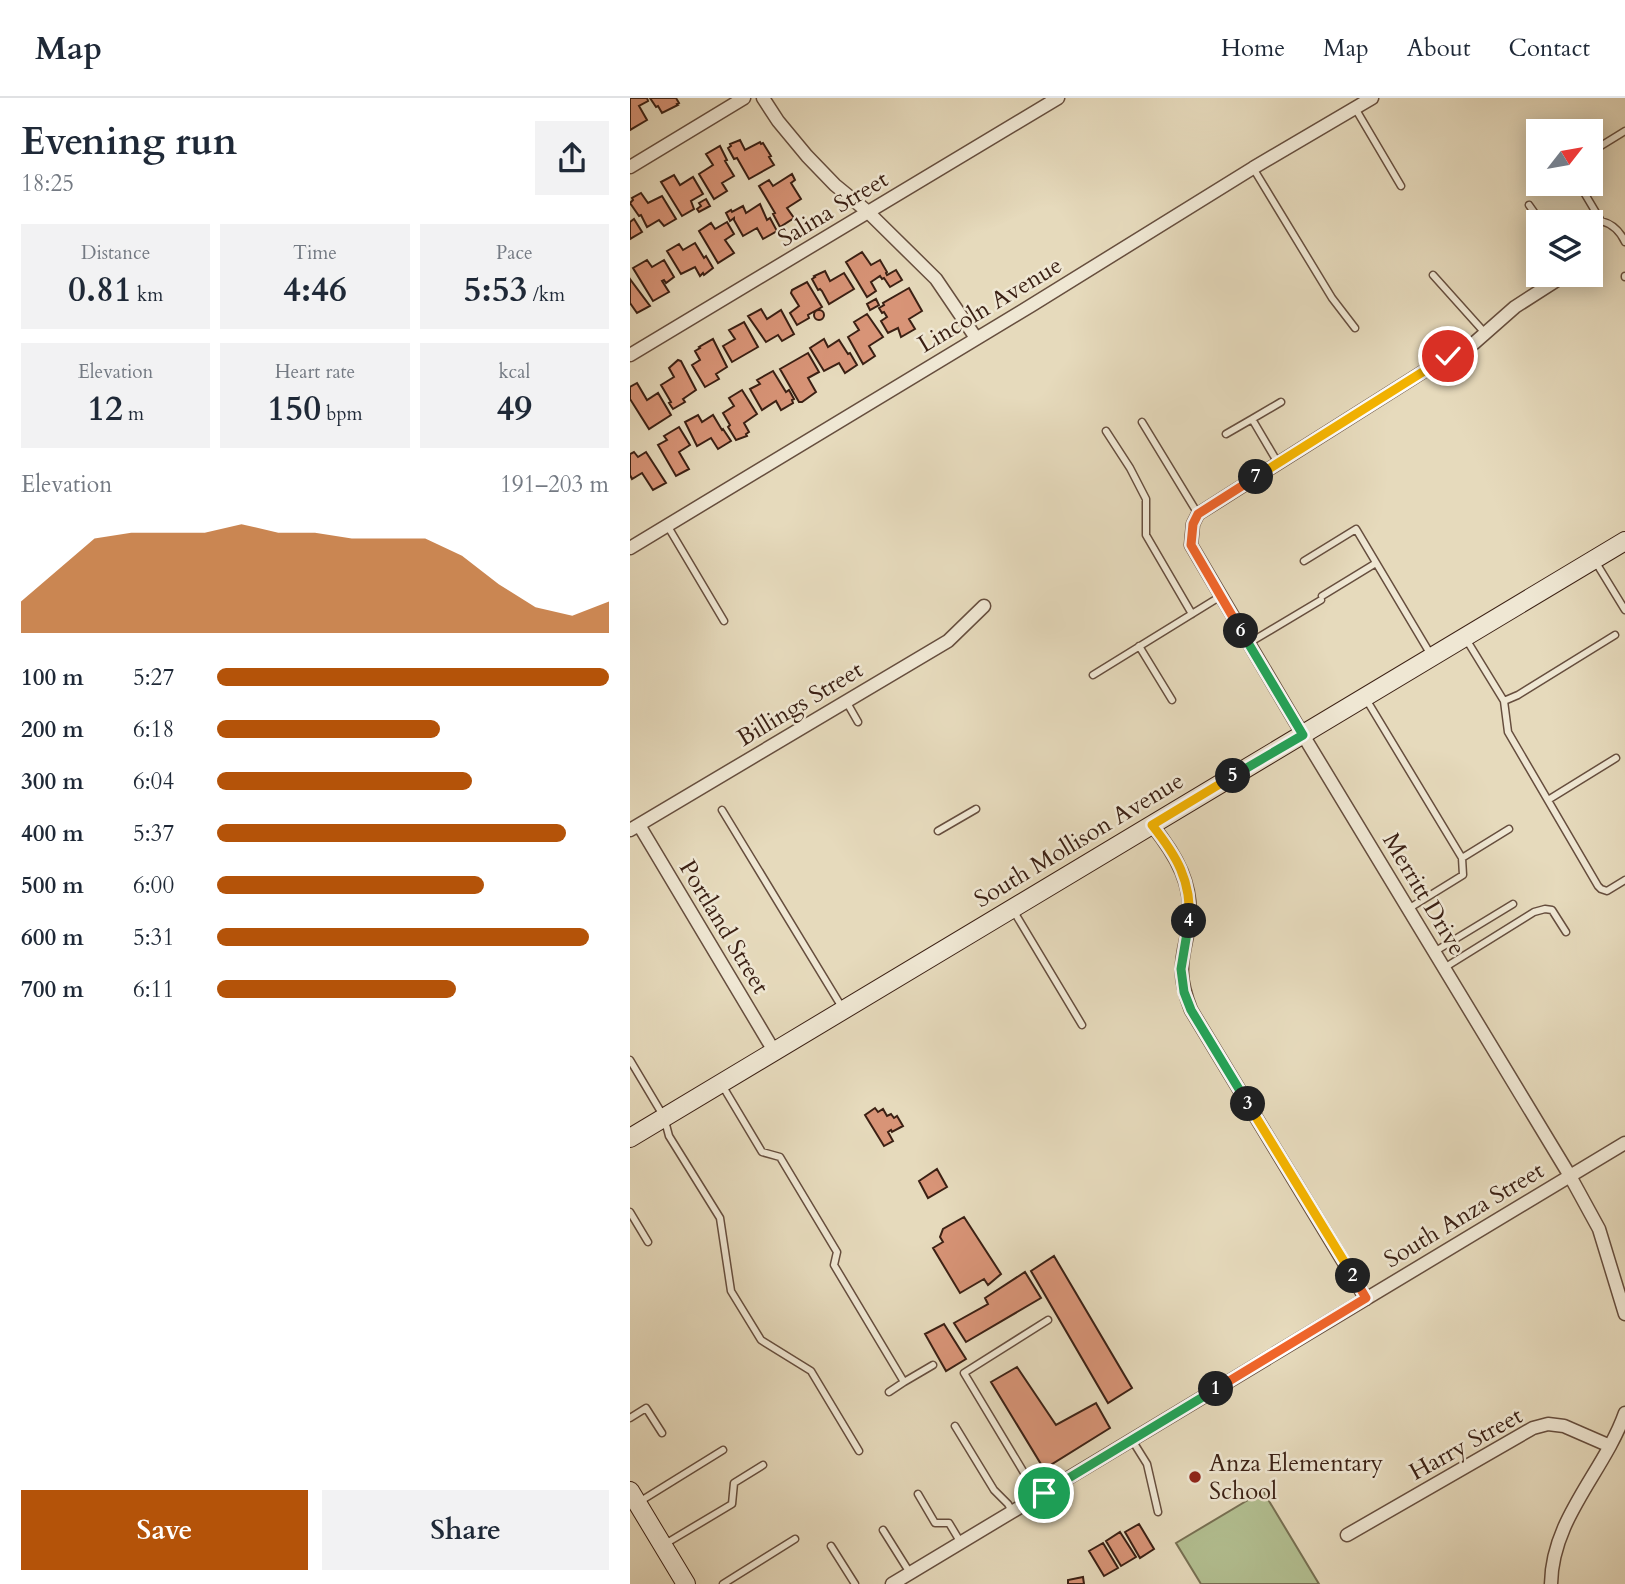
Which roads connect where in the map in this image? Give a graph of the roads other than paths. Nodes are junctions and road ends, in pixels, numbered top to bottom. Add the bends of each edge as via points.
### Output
1 (744, 98) edge
2 (764, 98) edge
3 (1058, 98) edge
4 (1371, 98) edge
5 (1355, 108) junction
6 (1625, 131) edge
7 (1603, 145) edge
8 (630, 167) edge
9 (1253, 168) junction
10 (1401, 186) dead end
11 (1586, 196) edge
12 (1528, 205) dead end
13 (1532, 210) edge
14 (868, 212) junction
15 (1625, 242) edge
16 (1433, 275) dead end
17 (1546, 287) edge
18 (1355, 328) dead end
19 (1485, 333) junction
20 (976, 338) junction
21 (630, 355) edge
22 (1281, 402) dead end
23 (1252, 419) junction
24 (1143, 422) dead end
25 (1107, 431) dead end
26 (1226, 434) dead end
27 (1279, 464) junction
28 (1198, 514) junction
29 (667, 525) junction
30 (1625, 541) edge
31 (630, 548) edge
32 (1594, 560) junction
33 (1304, 561) dead end
34 (1376, 563) junction
35 (1221, 596) junction
36 (984, 606) dead end
37 (1625, 610) edge
38 (1192, 614) junction
39 (724, 621) dead end
40 (1615, 635) dead end
41 (1465, 637) junction
42 (1249, 643) junction
43 (1139, 646) junction
44 (1433, 657) junction
45 (1093, 675) dead end
46 (1365, 697) junction
47 (1172, 700) dead end
48 (846, 701) junction
49 (1504, 701) junction
50 (858, 722) dead end
51 (1303, 735) junction
52 (1616, 758) dead end
53 (1548, 800) junction
54 (976, 809) dead end
55 (722, 810) dead end
56 (1152, 825) junction
57 (634, 827) edge
58 (1509, 829) dead end
59 (938, 831) dead end
60 (1462, 858) junction
61 (1625, 880) edge
62 (1513, 904) dead end
63 (1012, 909) junction
64 (1408, 909) junction
65 (1566, 932) dead end
66 (1434, 952) junction
67 (1444, 968) junction
68 (843, 1009) junction
69 (1082, 1025) dead end
70 (774, 1051) junction
71 (630, 1060) edge
72 (721, 1083) junction
73 (664, 1117) junction
74 (630, 1138) edge
75 (1625, 1143) edge
76 (1570, 1176) junction
77 (630, 1212) edge
78 (648, 1241) dead end
79 (1366, 1298) junction
80 (1625, 1314) edge
81 (1048, 1320) dead end
82 (933, 1365) dead end
83 (905, 1382) junction
84 (889, 1392) dead end
85 (1625, 1413) edge
86 (630, 1418) edge
87 (956, 1426) dead end
88 (662, 1433) dead end
89 (1132, 1440) junction
90 (1610, 1446) junction
91 (723, 1450) dead end
92 (859, 1451) dead end
93 (763, 1465) dead end
94 (918, 1494) dead end
95 (1038, 1496) junction
96 (634, 1497) edge
97 (1013, 1511) junction
98 (1158, 1512) dead end
99 (883, 1530) dead end
100 (1348, 1535) dead end
101 (795, 1539) dead end
102 (961, 1543) junction
103 (663, 1545) junction
104 (831, 1546) dead end
105 (910, 1573) junction
106 (687, 1584) edge
107 (723, 1584) edge
108 (855, 1584) edge
109 (892, 1584) edge
110 (1551, 1584) edge

1 - 8 street
2 - 14 street via 807,156
3 - 14 street, Salina Street
4 - 5 street, Lincoln Avenue
5 - 9 street, Lincoln Avenue
5 - 10 lane
6 - 7 lane
9 - 18 lane
9 - 20 street, Lincoln Avenue
11 - 15 lane via 1601,221 1616,229
12 - 13 lane
14 - 20 street via 936,279
14 - 21 street, Salina Street
16 - 19 lane
17 - 19 street
19 - 27 street
20 - 29 street, Lincoln Avenue
22 - 23 lane
23 - 26 lane
23 - 27 lane
24 - 28 lane
25 - 38 lane via 1146,499 1146,535
27 - 28 street
28 - 35 street, Merritt Drive via 1191,545
29 - 31 street, Lincoln Avenue
29 - 39 lane
30 - 32 main road, South Mollison Avenue
32 - 37 lane
32 - 41 main road, South Mollison Avenue
33 - 34 lane via 1356,529
34 - 42 lane
34 - 44 lane
35 - 38 lane
35 - 42 street, Merritt Drive
36 - 48 street, Billings Street via 948,640
38 - 43 lane
40 - 49 lane
41 - 44 main road, South Mollison Avenue
41 - 49 lane
42 - 51 street, Merritt Drive
43 - 45 lane
43 - 47 lane
44 - 46 main road, South Mollison Avenue
46 - 51 main road, South Mollison Avenue
46 - 60 lane
48 - 50 lane
48 - 57 street, Billings Street
49 - 53 lane via 1508,732
51 - 56 main road, South Mollison Avenue
51 - 64 street, Merritt Drive
52 - 53 lane
53 - 61 lane via 1601,889 1607,891
54 - 59 lane
55 - 68 lane
56 - 63 main road, South Mollison Avenue
56 - 79 street via 1172,851 1186,885 1190,911 1181,969 1191,1010
57 - 70 street, Portland Street
58 - 60 lane
60 - 64 lane via 1462,875
62 - 66 lane
63 - 68 main road, South Mollison Avenue
63 - 69 lane
64 - 66 street, Merritt Drive
65 - 67 lane via 1552,910 1534,912
66 - 67 street, Merritt Drive
67 - 76 street, Merritt Drive
68 - 70 main road, South Mollison Avenue
70 - 72 main road, South Mollison Avenue
71 - 73 lane
72 - 73 main road, South Mollison Avenue
72 - 83 lane via 762,1152 780,1157 837,1252 834,1265
73 - 74 main road, South Mollison Avenue
73 - 92 lane via 669,1136 720,1218 731,1291 761,1340 811,1371
75 - 76 street, South Anza Street
76 - 79 street, South Anza Street
76 - 80 street, Merritt Drive via 1599,1229
77 - 78 lane
79 - 89 street, South Anza Street
81 - 95 lane via 964,1373
82 - 83 lane
83 - 84 lane
85 - 90 street
86 - 88 lane via 646,1408
87 - 97 lane via 994,1490
89 - 95 street, South Anza Street
89 - 98 lane via 1147,1464
90 - 100 street, Harry Street via 1564,1426 1533,1428
90 - 110 street via 1565,1524 1556,1547
91 - 96 lane
93 - 103 lane via 734,1483 732,1504
94 - 102 lane via 935,1523 949,1523
95 - 97 street, South Anza Street
96 - 103 main road
97 - 102 street, South Anza Street
99 - 105 lane
101 - 107 lane
102 - 105 street, South Anza Street
103 - 106 main road
104 - 108 lane
105 - 109 street, South Anza Street

